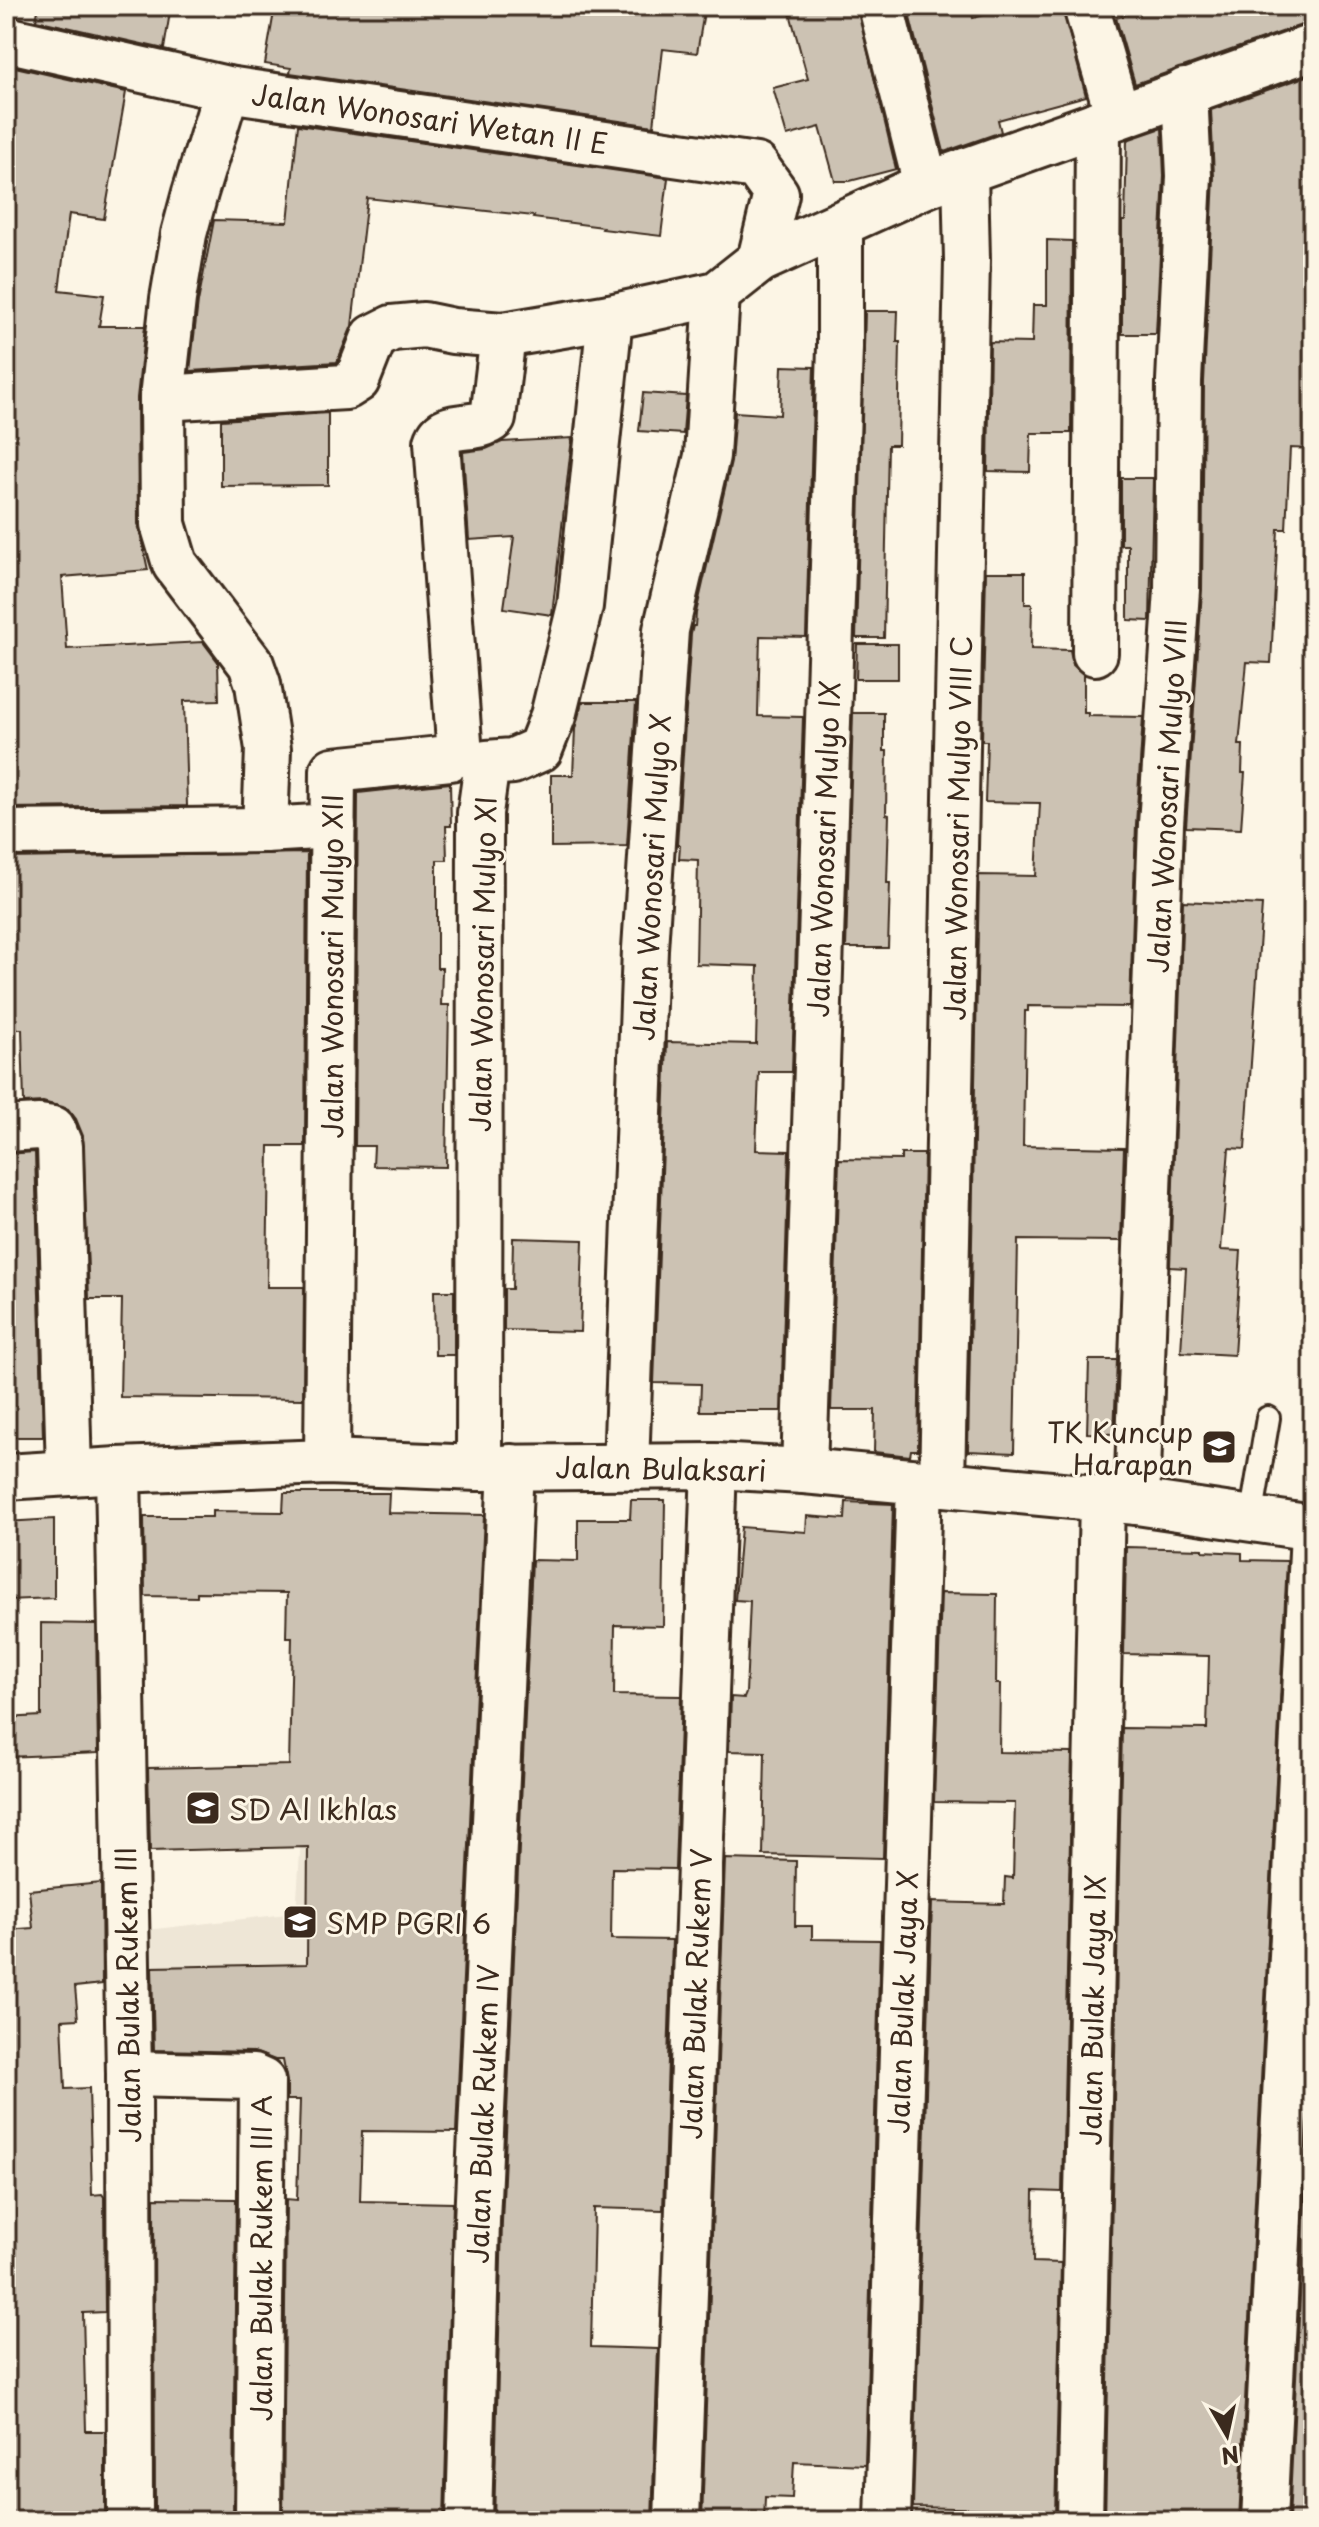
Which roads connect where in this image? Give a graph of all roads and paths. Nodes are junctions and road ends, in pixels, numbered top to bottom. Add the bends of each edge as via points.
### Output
1 (881, 6) edge
2 (1086, 6) edge
3 (6, 39) edge
4 (1313, 47) edge
5 (227, 89) junction
6 (1185, 91) junction
7 (1108, 119) junction
8 (946, 178) junction
9 (840, 226) junction
10 (760, 260) junction
11 (717, 294) junction
12 (610, 317) junction
13 (503, 335) junction
14 (162, 398) junction
15 (1095, 653) dead end
16 (468, 760) junction
17 (333, 826) junction
18 (265, 830) junction
19 (6, 833) edge
20 (6, 1129) edge
21 (1268, 1418) dead end
22 (327, 1462) junction
23 (626, 1466) junction
24 (714, 1466) junction
25 (495, 1468) junction
26 (118, 1470) junction
27 (804, 1471) junction
28 (69, 1473) junction
29 (6, 1477) edge
30 (930, 1484) junction
31 (1119, 1501) junction
32 (1251, 1519) junction
33 (1313, 1530) edge
34 (129, 2074) junction
35 (130, 2521) edge
36 (258, 2521) edge
37 (469, 2521) edge
38 (677, 2521) edge
39 (888, 2521) edge
40 (1080, 2521) edge
41 (1264, 2521) edge

1 - 8 street, Jalan Wonosari Mulyo VIII C
2 - 7 street
3 - 5 street, Jalan Wonosari Wetan II E
4 - 6 street
5 - 10 street, Jalan Wonosari Wetan II E via 756,166 776,194
5 - 14 street via 184,234
6 - 7 street
6 - 31 street, Jalan Wonosari Mulyo VIII via 1189,176 1179,381 1177,590
7 - 8 street
7 - 15 street
8 - 9 street
8 - 30 street, Jalan Wonosari Mulyo VIII C via 967,260 957,854
9 - 10 street
9 - 27 street, Jalan Wonosari Mulyo IX
10 - 11 street
11 - 12 street
11 - 23 street, Jalan Wonosari Mulyo X via 707,456 666,630 645,949
12 - 13 street
12 - 16 street, Jalan Wonosari Mulyo XI via 580,606 553,716 540,749 513,761
13 - 14 street via 424,325 392,328 374,337 357,380 346,387
13 - 16 street via 493,418 487,424 445,430 437,442 459,742
14 - 18 street via 163,524 175,564 251,664 258,684 268,749
16 - 17 street, Jalan Wonosari Mulyo XII via 333,770
16 - 25 street, Jalan Wonosari Mulyo XI via 480,813
17 - 18 street
17 - 22 street, Jalan Wonosari Mulyo XII
18 - 19 street
20 - 28 street via 53,1129 60,1146
21 - 32 lane
22 - 25 street, Jalan Bulaksari
22 - 26 street, Jalan Bulaksari
23 - 24 street, Jalan Bulaksari
23 - 25 street, Jalan Bulaksari
24 - 27 street, Jalan Bulaksari
24 - 38 street, Jalan Bulak Rukem V
25 - 37 street, Jalan Bulak Rukem IV
26 - 28 street, Jalan Bulaksari
26 - 34 street, Jalan Bulak Rukem III
27 - 30 street, Jalan Bulaksari
28 - 29 street, Jalan Bulaksari
30 - 31 street, Jalan Bulaksari
30 - 39 street, Jalan Bulak Jaya X
31 - 32 street, Jalan Bulaksari
31 - 40 street, Jalan Bulak Jaya IX
32 - 33 street, Jalan Bulaksari
33 - 41 street
34 - 35 street, Jalan Bulak Rukem III
34 - 36 street, Jalan Bulak Rukem III A via 262,2081

